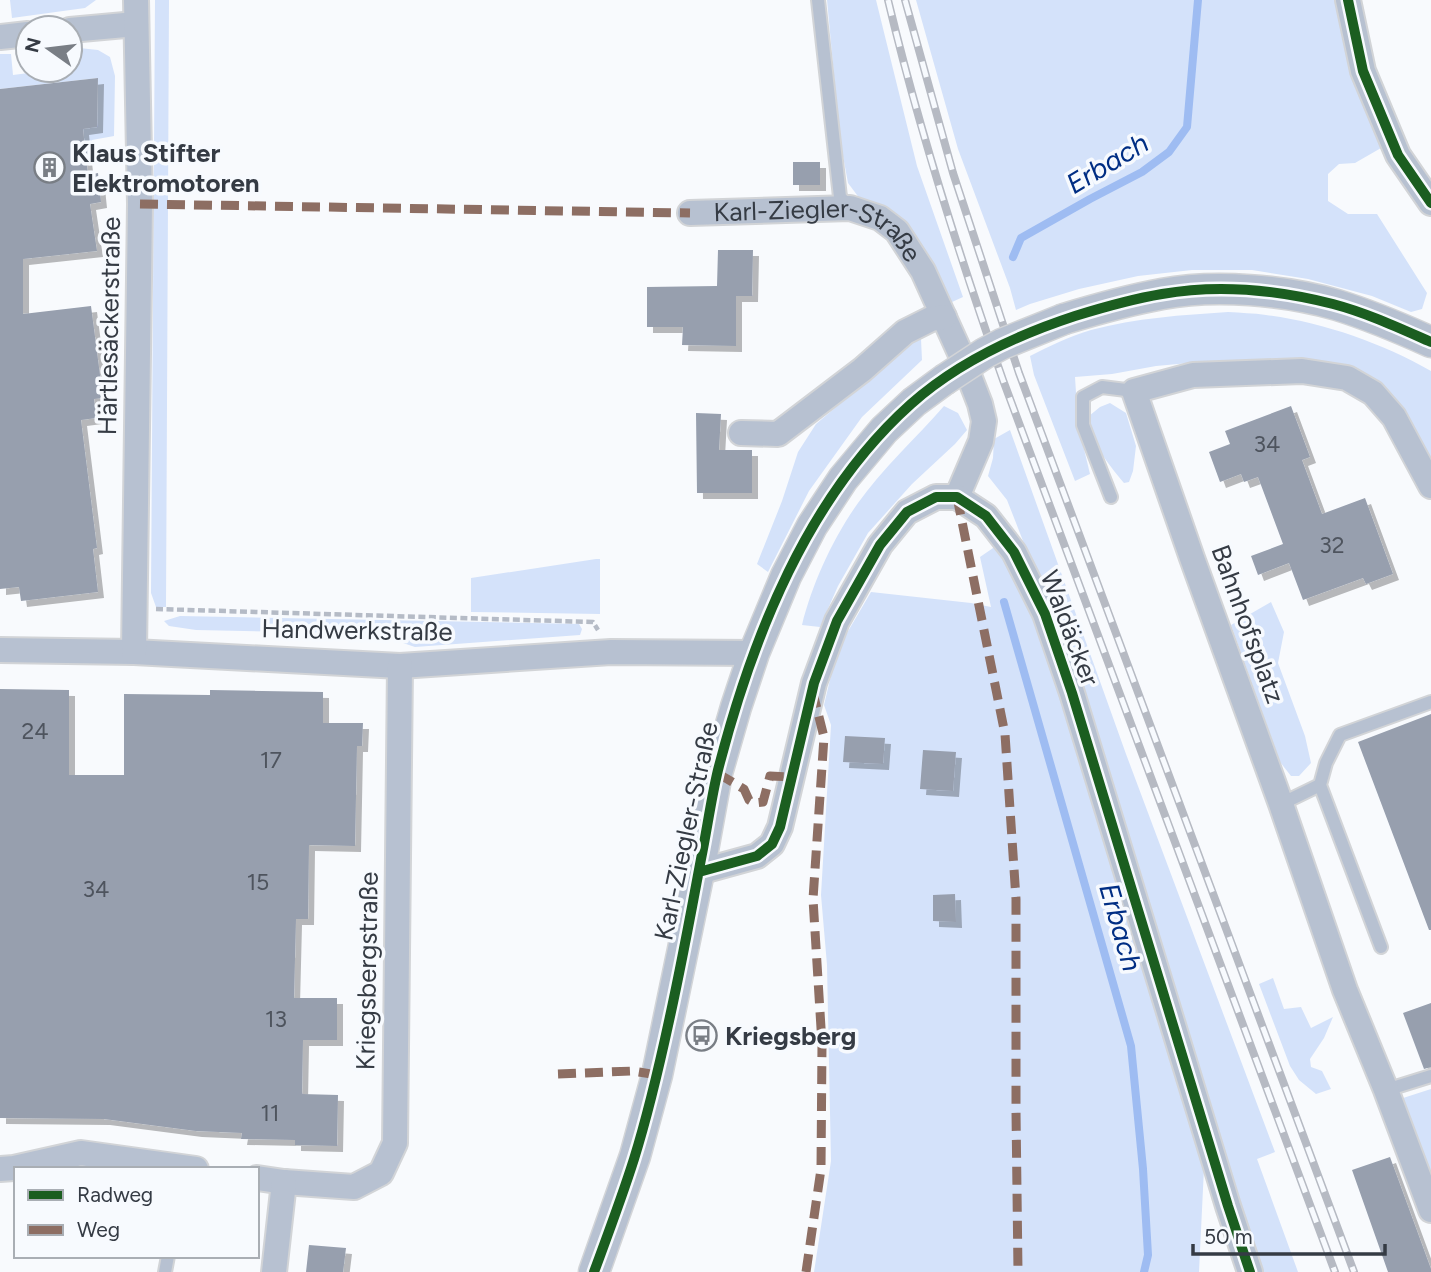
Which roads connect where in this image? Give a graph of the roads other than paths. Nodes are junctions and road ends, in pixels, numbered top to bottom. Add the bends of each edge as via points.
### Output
1 (818, 0) edge
2 (1348, 0) edge
3 (136, 12) edge
4 (84, 26) edge
5 (1431, 203) edge
6 (850, 208) junction
7 (690, 213) dead end
8 (944, 317) junction
9 (1431, 342) edge
10 (1134, 391) junction
11 (741, 433) dead end
12 (1431, 486) edge
13 (957, 496) junction
14 (1111, 497) dead end
15 (0, 650) edge
16 (134, 652) junction
17 (754, 653) junction
18 (400, 666) junction
19 (1431, 702) edge
20 (1320, 785) junction
21 (1282, 804) junction
22 (699, 872) junction
23 (1381, 947) dead end
24 (1431, 1076) edge
25 (1386, 1090) junction
26 (18, 1167) edge
27 (178, 1167) edge
28 (259, 1178) edge
29 (284, 1182) junction
30 (1431, 1210) edge
31 (274, 1272) edge
32 (594, 1272) edge
33 (1250, 1272) edge

1 - 6 lane via 840,197
2 - 5 street via 1363,71 1398,155
3 - 4 street
3 - 16 street, Härtlesäckerstraße via 140,204
6 - 7 street, Karl-Ziegler-Straße
6 - 8 street, Karl-Ziegler-Straße via 880,218 897,231 923,271
8 - 11 street, Karl-Ziegler-Straße via 905,332 778,435
8 - 13 street, Karl-Ziegler-Straße via 985,421
9 - 17 street, Karl-Ziegler-Straße, bridge via 1335,304 1225,289 1165,293 1112,304 1002,344 914,402 844,479 786,576
10 - 12 street via 1193,375 1302,371 1347,378 1373,393 1394,417
10 - 14 lane via 1101,387 1083,397 1083,425
10 - 21 street, Bahnhofsplatz
13 - 22 street via 936,497 907,512 880,545 837,621 814,683 772,844 757,856
13 - 33 street, Waldäcker via 986,516 1014,552 1045,614
15 - 16 street, Handwerkstraße
16 - 18 street, Handwerkstraße
17 - 18 street, Handwerkstraße via 611,652
17 - 22 street, Karl-Ziegler-Straße via 717,774
18 - 29 street, Kriegsbergstraße via 395,1143 381,1173 354,1187
19 - 20 lane via 1340,735
20 - 21 lane
20 - 23 lane
21 - 25 street, Bahnhofsplatz via 1345,990
22 - 32 street, Karl-Ziegler-Straße via 654,1087 635,1157
24 - 25 lane
25 - 30 street, Bahnhofsplatz
26 - 27 street via 81,1153
28 - 29 street, Kriegsbergstraße
29 - 31 street

